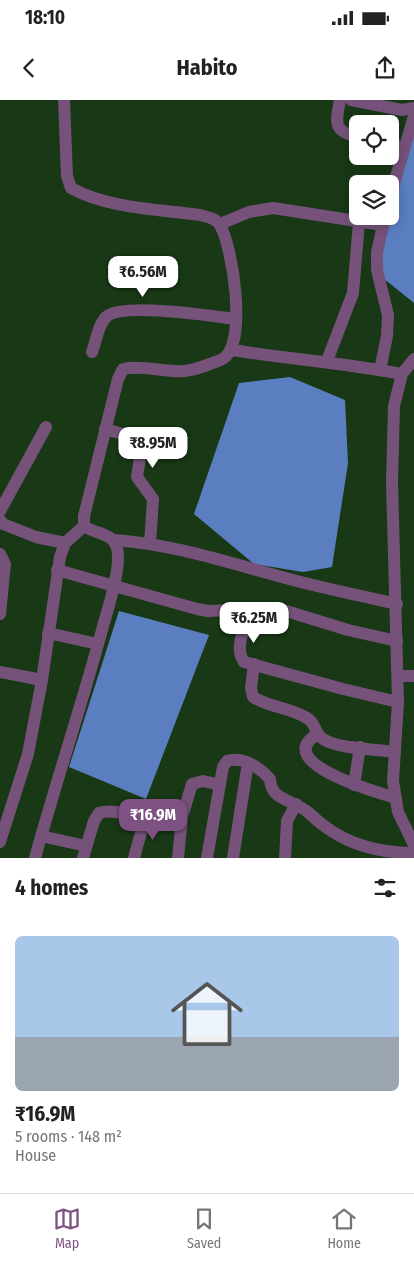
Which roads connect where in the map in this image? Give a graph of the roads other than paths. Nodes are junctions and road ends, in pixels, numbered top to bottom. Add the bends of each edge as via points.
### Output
1 (64, 100) edge
2 (340, 100) edge
3 (351, 100) edge
4 (414, 108) edge
5 (414, 116) edge
6 (349, 135) edge
7 (399, 147) edge
8 (404, 148) junction
9 (396, 175) edge
10 (349, 220) edge
11 (220, 224) junction
12 (359, 225) edge
13 (382, 225) edge
14 (235, 319) junction
15 (232, 350) junction
16 (92, 352) dead end
17 (414, 359) edge
18 (327, 361) junction
19 (380, 370) junction
20 (402, 374) junction
21 (46, 426) dead end
22 (105, 429) junction
23 (0, 511) edge
24 (0, 520) edge
25 (84, 526) junction
26 (114, 540) junction
27 (65, 543) junction
28 (150, 543) junction
29 (0, 554) edge
30 (57, 570) junction
31 (114, 586) junction
32 (397, 604) junction
33 (0, 614) edge
34 (251, 616) junction
35 (48, 633) junction
36 (397, 641) junction
37 (98, 644) junction
38 (254, 664) junction
39 (0, 672) edge
40 (398, 676) junction
41 (414, 676) edge
42 (42, 680) junction
43 (398, 702) junction
44 (318, 734) junction
45 (360, 747) junction
46 (395, 752) junction
47 (248, 763) junction
48 (220, 785) junction
49 (354, 785) junction
50 (396, 798) junction
51 (296, 804) junction
52 (182, 817) junction
53 (145, 818) junction
54 (41, 836) junction
55 (0, 842) edge
56 (414, 845) edge
57 (85, 852) edge
58 (414, 852) edge
59 (363, 853) edge
60 (35, 858) edge
61 (134, 858) edge
62 (178, 858) edge
63 (207, 858) edge
64 (234, 858) edge
65 (285, 858) edge

1 - 11 street via 67,176 71,188 126,205 200,215
2 - 6 street via 336,119 339,129
3 - 4 street via 402,110
5 - 8 street
7 - 8 street
8 - 9 street
10 - 11 street via 273,208 249,212
11 - 14 street via 232,263
12 - 18 street via 352,293
13 - 19 street via 377,270 388,315
14 - 15 street
14 - 16 street via 175,311 118,312 108,315 102,322
15 - 18 street via 292,360
15 - 22 street via 223,358 194,370 123,369
17 - 20 street
18 - 19 street
19 - 20 street
20 - 32 street via 394,406 392,482
21 - 23 street
22 - 25 street
22 - 28 street via 138,441 141,451 138,477 154,499
24 - 27 street via 36,537
25 - 26 street
25 - 27 street
26 - 28 street
26 - 31 street via 118,549
27 - 30 street
28 - 32 street
29 - 33 street via 5,564
30 - 31 street
30 - 35 street
31 - 34 street via 197,609 231,610
31 - 37 street
32 - 36 street
34 - 36 street via 256,608 266,607
34 - 38 street via 239,654 244,662
35 - 37 street
35 - 42 street
36 - 40 street
37 - 54 street
38 - 43 street
38 - 44 street via 250,688 253,697 306,718 314,724
39 - 42 street
40 - 41 street
40 - 43 street
42 - 55 street via 28,754
43 - 46 street
44 - 45 street via 335,743
44 - 49 street via 306,746 307,756 314,765
45 - 46 street
45 - 49 street
46 - 50 street via 393,781
47 - 48 street via 234,759 227,761
47 - 51 street via 270,779 275,795
47 - 64 street
48 - 52 street via 192,784
48 - 63 street
49 - 50 street
50 - 56 street via 398,812
51 - 59 street
51 - 65 street via 287,820
52 - 53 street
52 - 62 street
53 - 57 street via 107,810 99,813
53 - 61 street
54 - 57 street
54 - 60 street
58 - 59 street

